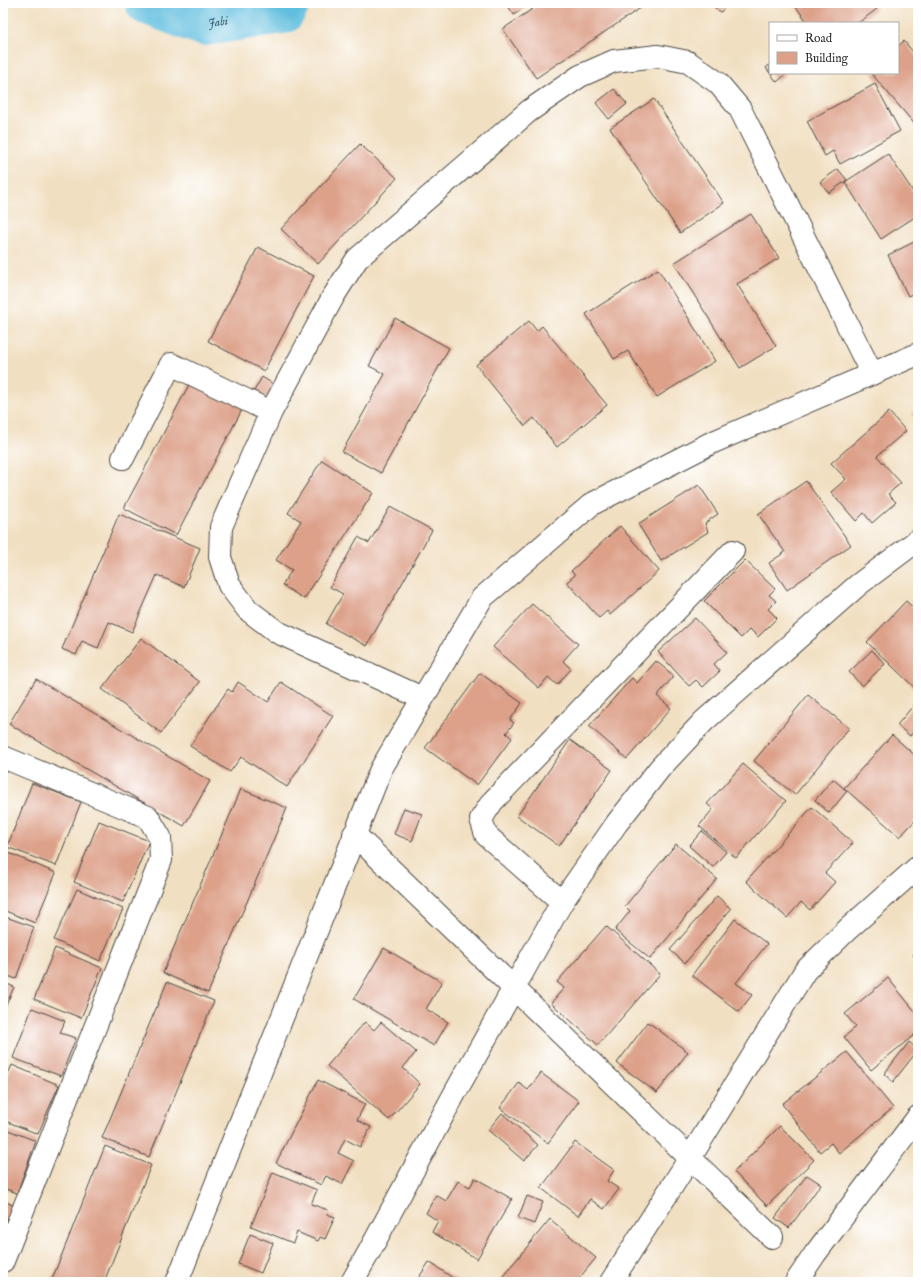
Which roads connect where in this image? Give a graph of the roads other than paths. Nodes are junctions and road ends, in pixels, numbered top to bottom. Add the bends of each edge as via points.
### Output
1 (918, 354) edge
2 (872, 374) junction
3 (271, 412) junction
4 (123, 458) dead end
5 (918, 540) edge
6 (733, 551) dead end
7 (422, 698) junction
8 (3, 757) edge
9 (354, 834) junction
10 (918, 867) edge
11 (562, 902) junction
12 (513, 988) junction
13 (918, 1116) edge
14 (690, 1158) junction
15 (772, 1237) dead end
16 (3, 1260) edge
17 (177, 1282) edge
18 (352, 1282) edge
19 (611, 1282) edge
20 (796, 1282) edge

1 - 2 street
2 - 3 street via 740,109 718,84 688,62 658,56 614,61 580,76 528,111 357,259 333,297
2 - 7 street via 712,443 592,504 482,598
3 - 4 street via 171,364
3 - 7 street via 221,527 220,557 229,585 248,610 277,632
5 - 11 street via 858,586 704,721 660,768 617,823
6 - 11 street via 492,802 481,820 486,835
7 - 9 street via 381,769
8 - 16 street via 148,818 160,837 161,860
9 - 12 street
9 - 17 street
10 - 14 street via 848,929 806,971
11 - 12 street
12 - 14 street
12 - 18 street
13 - 20 street
14 - 15 street
14 - 19 street

